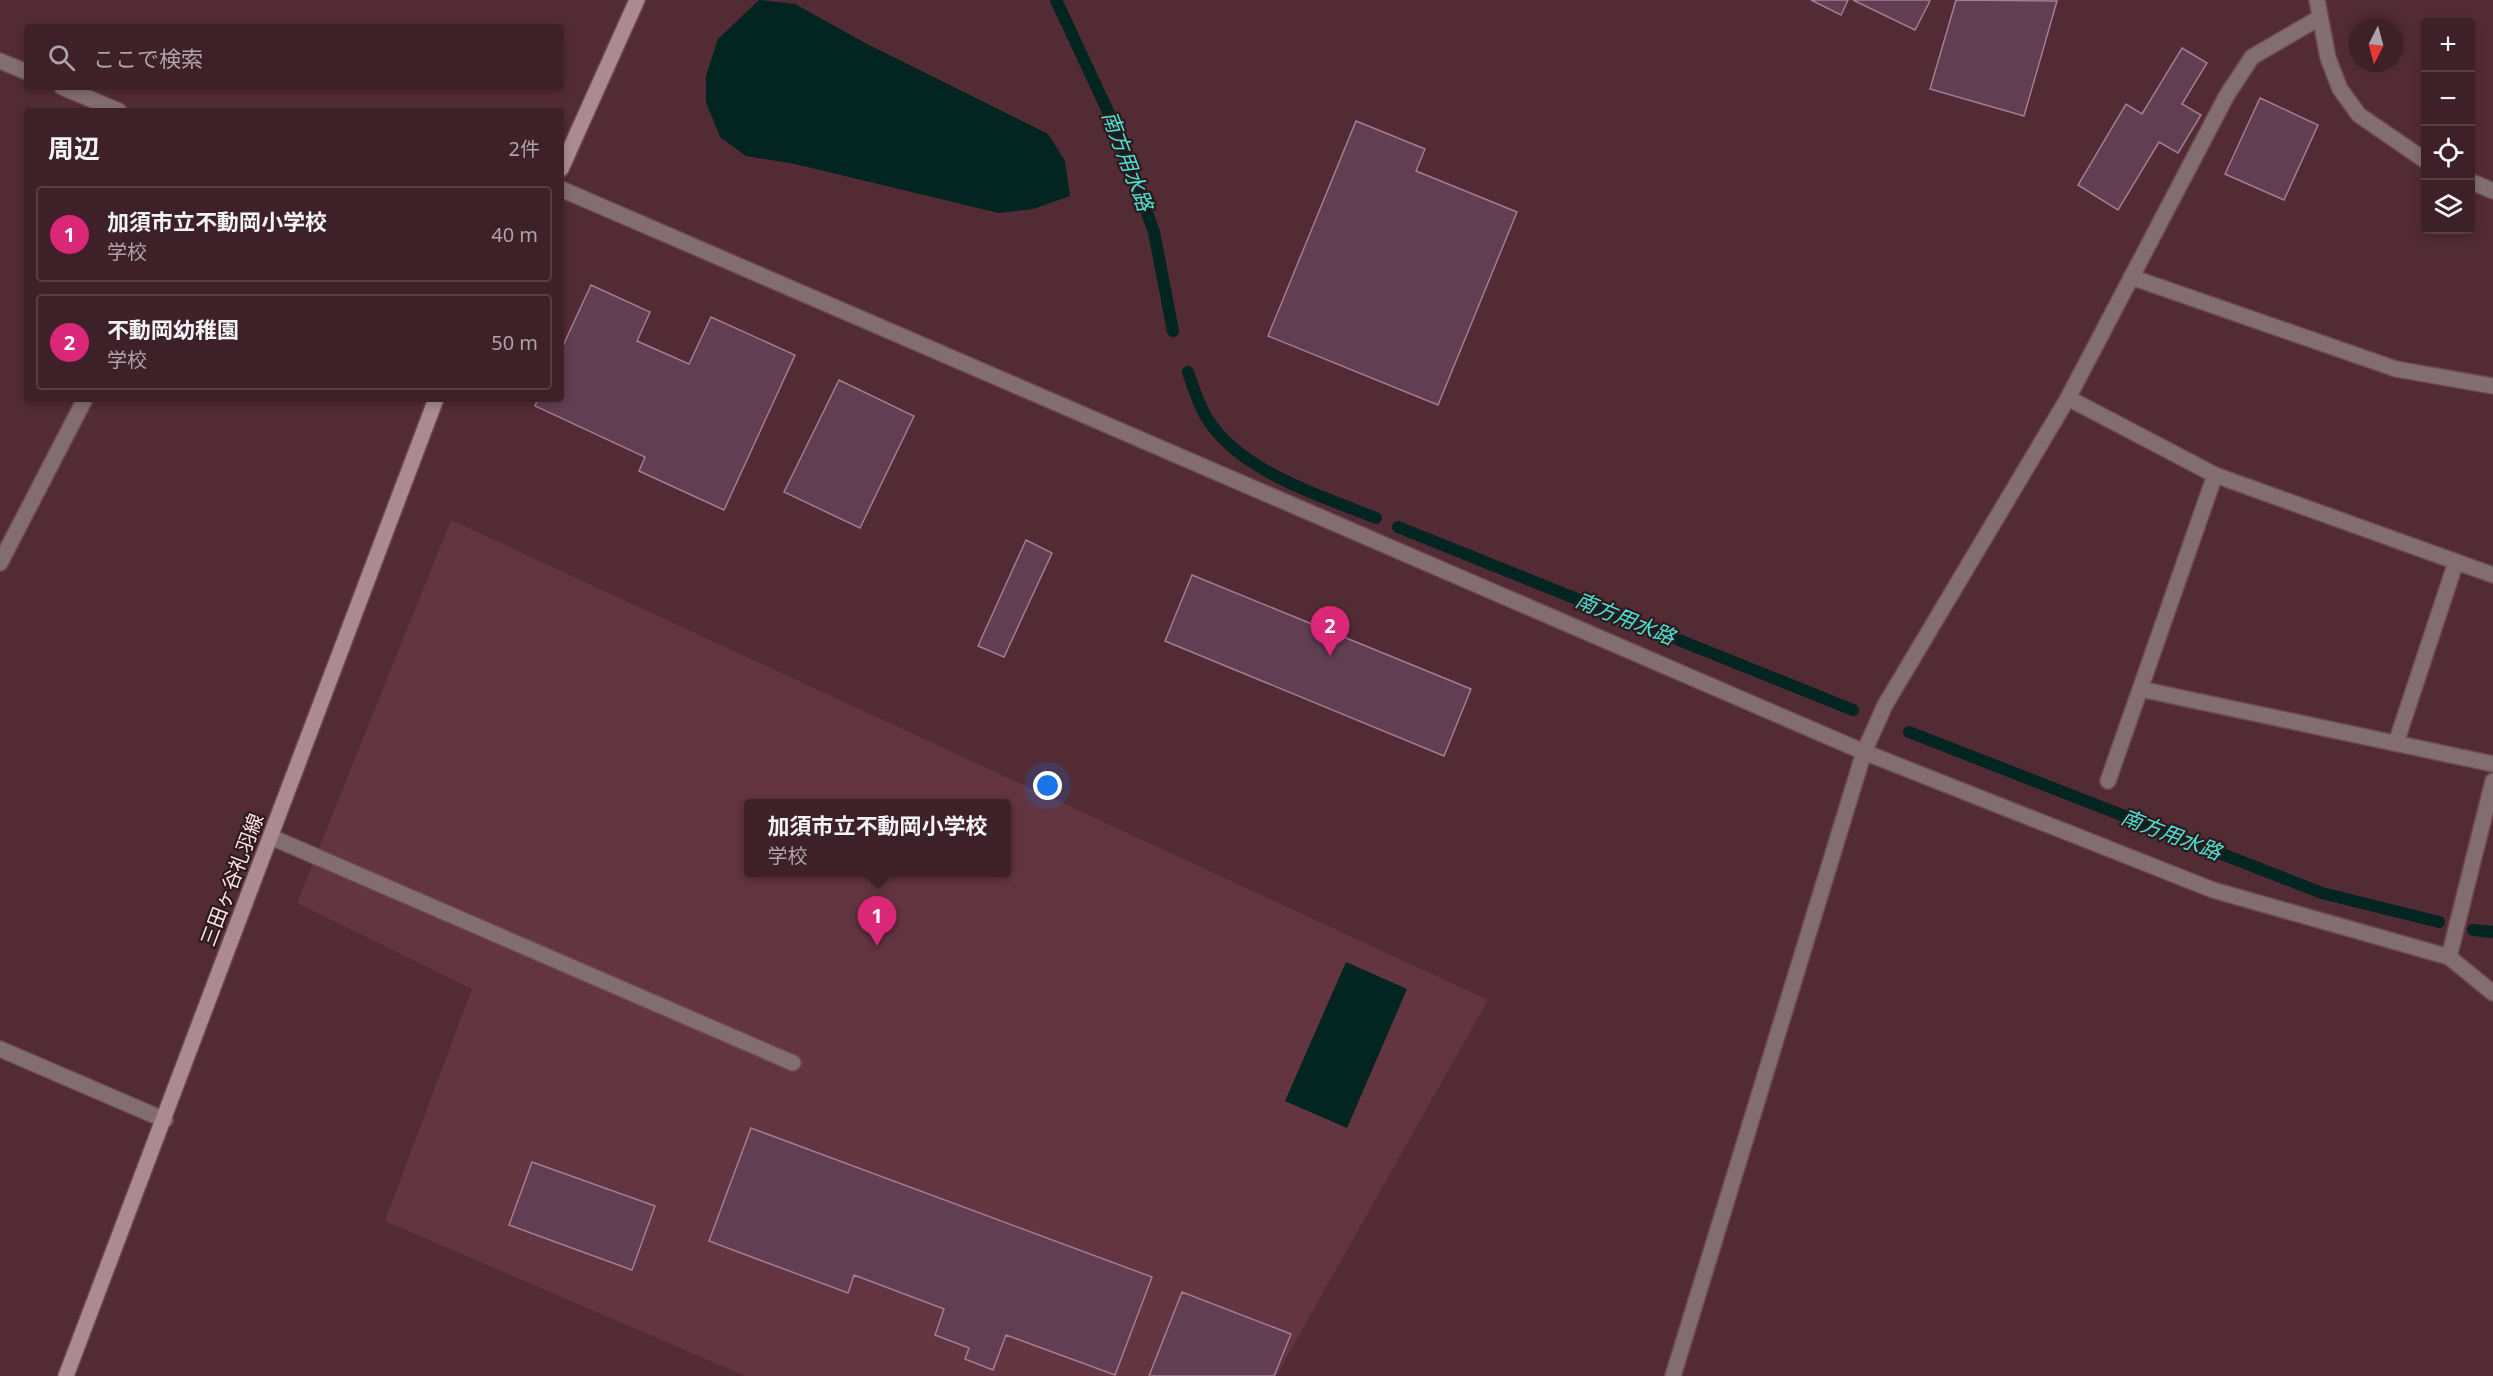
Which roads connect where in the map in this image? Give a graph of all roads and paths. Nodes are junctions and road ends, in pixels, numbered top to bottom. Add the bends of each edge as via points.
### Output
1 (637, 0) edge
2 (2317, 0) edge
3 (2319, 18) junction
4 (0, 61) edge
5 (24, 71) edge
6 (69, 90) edge
7 (112, 108) edge
8 (2421, 158) edge
9 (564, 163) edge
10 (2475, 183) edge
11 (564, 190) edge
12 (2493, 191) edge
13 (2131, 277) junction
14 (2493, 386) edge
15 (2068, 398) junction
16 (83, 402) edge
17 (435, 402) edge
18 (2215, 475) junction
19 (2456, 562) junction
20 (0, 563) edge
21 (2493, 575) edge
22 (2140, 689) junction
23 (2396, 743) junction
24 (1864, 752) junction
25 (2493, 764) edge
26 (2108, 781) dead end
27 (2493, 781) edge
28 (271, 837) junction
29 (2451, 950) junction
30 (2493, 993) edge
31 (0, 1049) edge
32 (793, 1063) dead end
33 (165, 1120) junction
34 (66, 1376) edge
35 (1673, 1376) edge

1 - 9 main road
2 - 3 street
3 - 8 street via 2340,88 2359,115
3 - 13 street via 2252,57 2227,95
4 - 5 street
6 - 7 street
10 - 12 street
11 - 24 street
13 - 14 street via 2396,369
13 - 15 street
15 - 18 street
15 - 24 street via 1885,705
16 - 20 street
17 - 28 main road, 三田ヶ谷礼羽線
18 - 19 street
18 - 22 street
19 - 21 street
19 - 23 street
22 - 23 street
22 - 26 street
23 - 25 street
24 - 29 street via 2213,890
24 - 35 street
27 - 29 street
28 - 32 street
28 - 33 main road, 三田ヶ谷礼羽線
29 - 30 street
31 - 33 street
33 - 34 main road, 三田ヶ谷礼羽線

